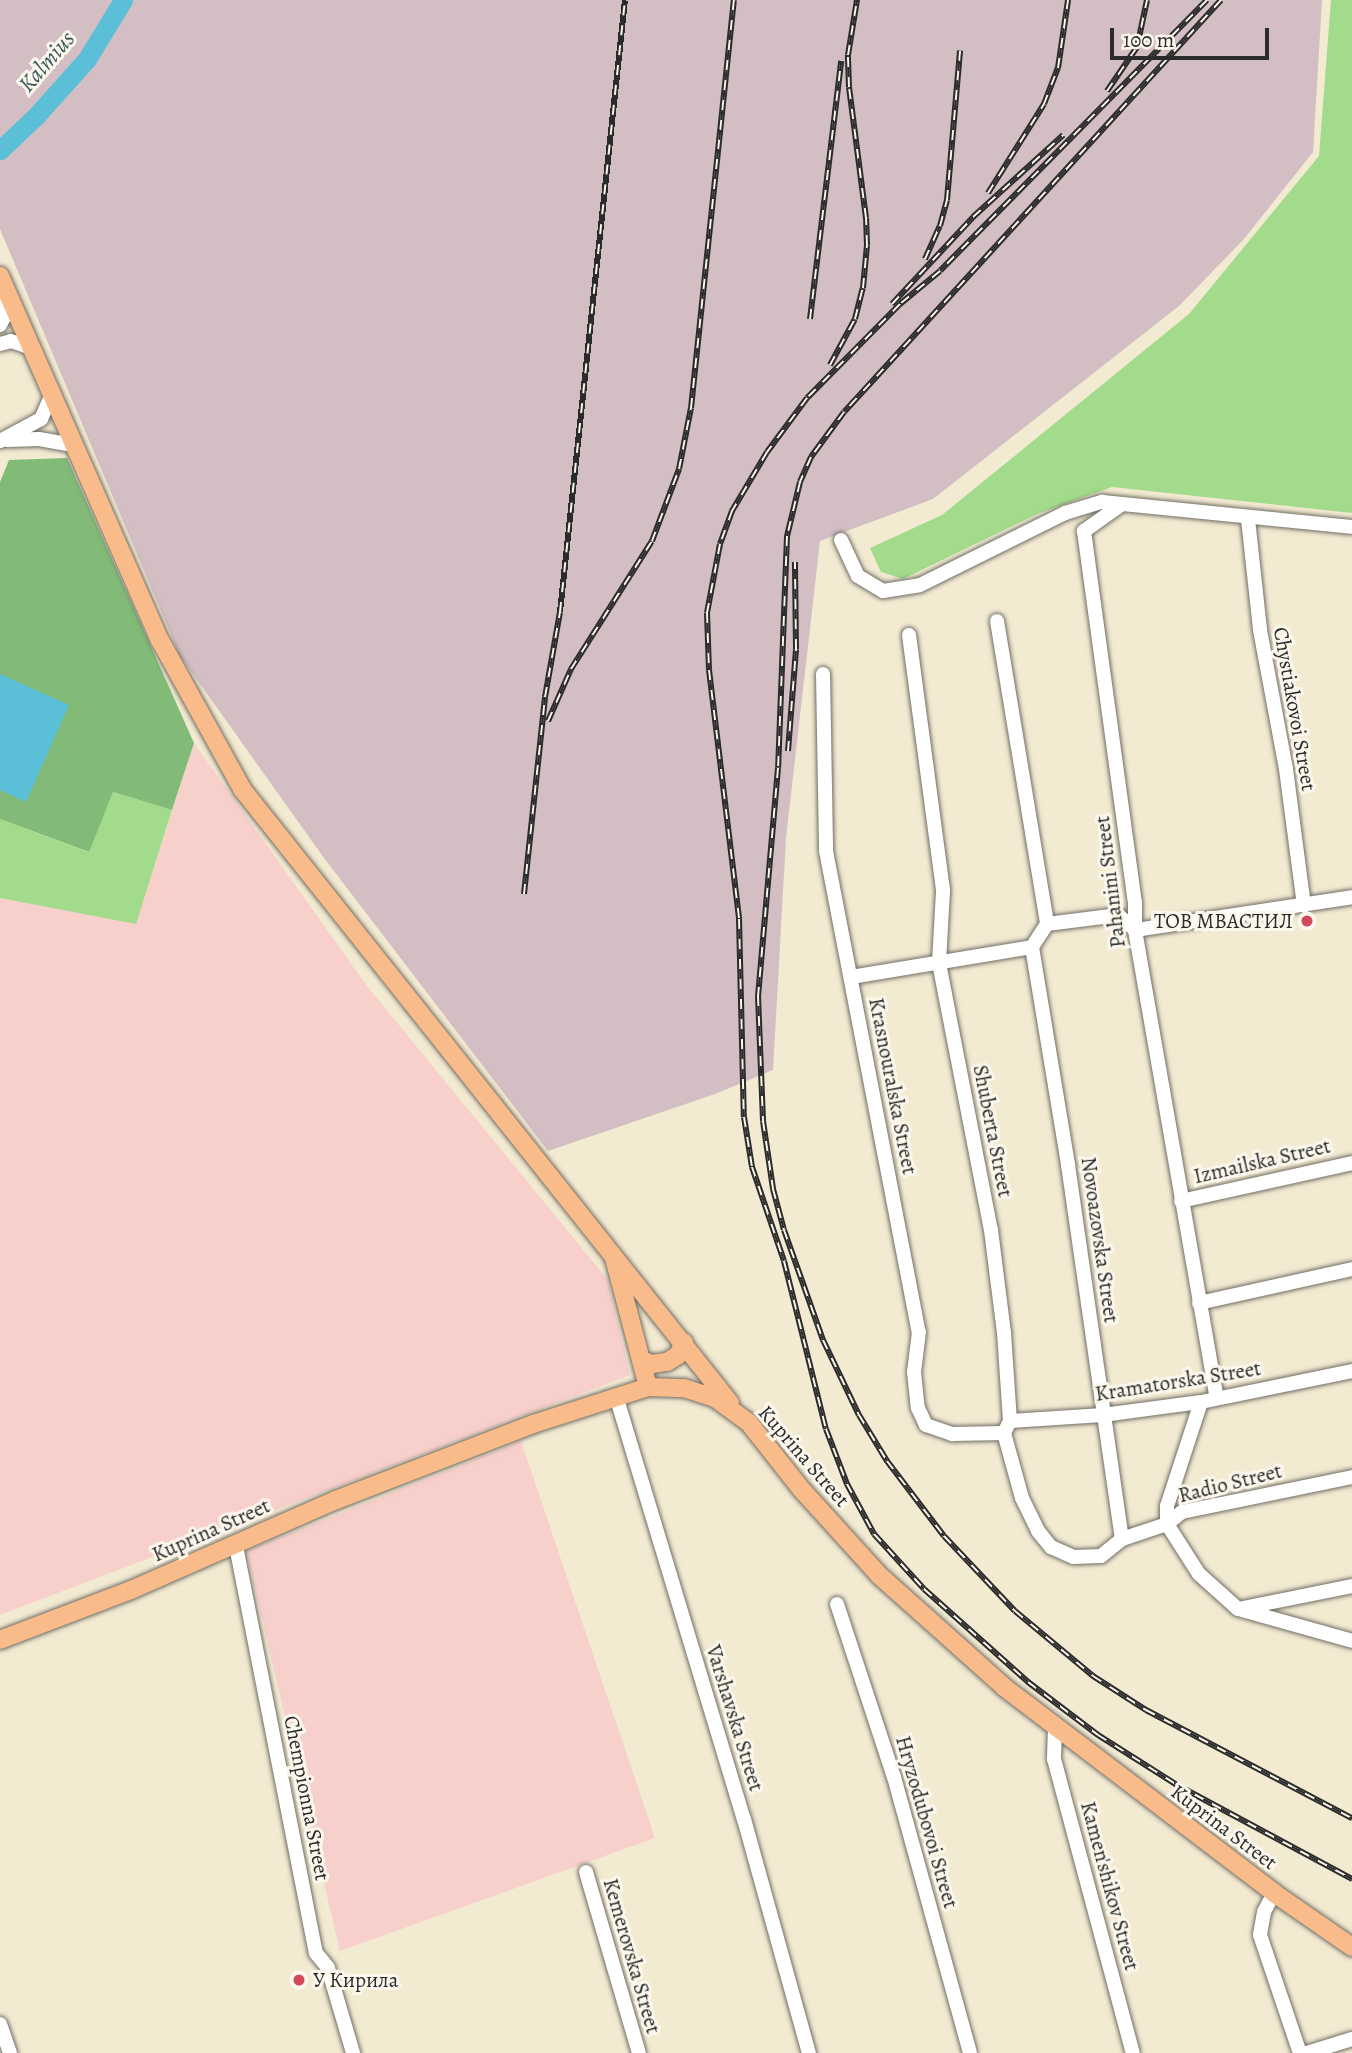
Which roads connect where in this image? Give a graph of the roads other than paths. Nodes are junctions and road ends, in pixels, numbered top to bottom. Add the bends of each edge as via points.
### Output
1 (1, 280) edge
2 (0, 325) edge
3 (0, 344) edge
4 (32, 348) junction
5 (52, 394) junction
6 (1, 441) edge
7 (74, 445) junction
8 (1122, 504) junction
9 (1248, 519) junction
10 (1352, 527) edge
11 (841, 540) dead end
12 (997, 621) dead end
13 (909, 635) dead end
14 (823, 674) dead end
15 (1352, 897) edge
16 (1304, 906) junction
17 (1047, 924) junction
18 (1135, 930) junction
19 (1032, 947) junction
20 (940, 962) junction
21 (851, 977) junction
22 (1352, 1163) edge
23 (1181, 1201) junction
24 (612, 1251) junction
25 (1352, 1269) edge
26 (1199, 1303) junction
27 (684, 1342) junction
28 (641, 1360) junction
29 (1352, 1371) edge
30 (648, 1387) junction
31 (616, 1396) junction
32 (1217, 1398) junction
33 (1201, 1402) junction
34 (1103, 1415) junction
35 (749, 1423) junction
36 (1007, 1427) junction
37 (1352, 1477) edge
38 (1167, 1524) junction
39 (1122, 1539) junction
40 (236, 1546) junction
41 (1352, 1586) edge
42 (837, 1604) dead end
43 (1238, 1609) junction
44 (0, 1640) edge
45 (1352, 1641) edge
46 (1055, 1728) junction
47 (586, 1871) dead end
48 (1274, 1893) junction
49 (1352, 1947) edge
50 (0, 2024) edge
51 (1352, 2039) edge
52 (10, 2053) edge
53 (354, 2053) edge
54 (639, 2053) edge
55 (809, 2053) edge
56 (970, 2053) edge
57 (1133, 2053) edge
58 (1300, 2053) edge
59 (1307, 2053) edge

1 - 2 street via 4,317
1 - 4 main road
3 - 4 street via 11,341
4 - 5 main road
5 - 6 street via 41,419
5 - 7 main road
6 - 7 street via 39,439
7 - 24 main road via 161,642 242,789
8 - 9 street
8 - 11 street via 1101,502 1065,513 920,584 883,591 858,576
8 - 18 street, Pahanini Street via 1084,531 1135,902
9 - 10 street
9 - 16 street, Chystiakovoi Street via 1260,630 1286,769
12 - 17 street
13 - 20 street, Shuberta Street via 943,891
14 - 21 street, Krasnouralska Street via 826,851
15 - 16 street
16 - 18 street
17 - 18 street via 1118,915
17 - 19 street
18 - 23 street, Pahanini Street
19 - 20 street
19 - 34 street, Novoazovska Street via 1069,1165
20 - 21 street
20 - 36 street, Shuberta Street via 991,1230 1004,1333
21 - 36 street, Krasnouralska Street via 919,1332 914,1372 918,1408 926,1424 952,1434
22 - 23 street, Izmailska Street
23 - 26 street, Pahanini Street
24 - 27 main road
24 - 28 main road
25 - 26 street
26 - 32 street, Pahanini Street
27 - 28 main road via 678,1355 667,1362
27 - 35 main road
28 - 30 main road
29 - 32 street, Kramatorska Street
30 - 31 main road, Kuprina Street
30 - 35 main road, Kuprina Street via 684,1388 715,1398
31 - 40 main road, Kuprina Street via 336,1500 251,1535
31 - 55 street, Varshavska Street via 744,1819
32 - 33 street, Kramatorska Street
33 - 34 street, Kramatorska Street
33 - 38 street via 1171,1490
34 - 36 street, Kramatorska Street
34 - 39 street, Novoazovska Street
35 - 46 main road, Kuprina Street via 880,1576
36 - 39 street, Shuberta Street via 1022,1499 1051,1547 1073,1557 1101,1556
37 - 38 street, Radio Street via 1182,1513
38 - 39 street, Radio Street
38 - 43 street via 1199,1574
40 - 44 main road, Kuprina Street
40 - 53 street, Chempionna Street via 316,1953 328,1968
41 - 43 street
42 - 56 street, Hryzodubovoi Street via 894,1777
43 - 45 street
46 - 48 main road, Kuprina Street
46 - 57 street, Kamen'shikov Street via 1054,1759
47 - 54 street, Kemerovska Street
48 - 49 main road, Kuprina Street
48 - 58 street via 1260,1935
50 - 52 street
51 - 59 street

